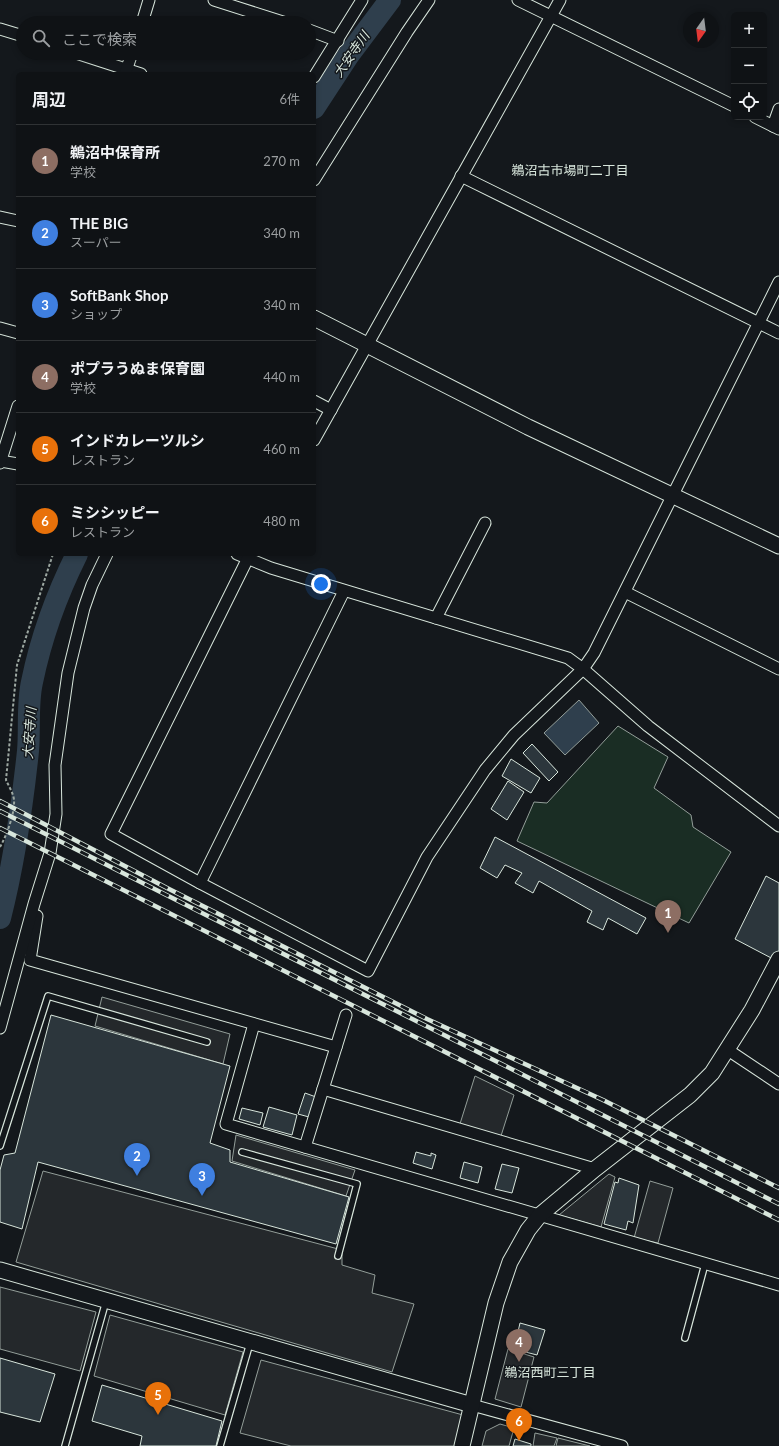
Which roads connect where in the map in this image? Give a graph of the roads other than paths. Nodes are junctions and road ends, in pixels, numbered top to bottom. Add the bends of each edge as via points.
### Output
1 (149, 0) edge
2 (214, 0) edge
3 (362, 0) edge
4 (429, 0) edge
5 (518, 0) edge
6 (560, 0) edge
7 (552, 15) junction
8 (144, 16) edge
9 (264, 16) edge
10 (0, 29) edge
11 (316, 32) edge
12 (16, 34) edge
13 (338, 40) junction
14 (94, 60) edge
15 (130, 60) edge
16 (126, 72) edge
17 (316, 74) edge
18 (731, 104) edge
19 (779, 109) edge
20 (761, 120) edge
21 (776, 128) edge
22 (461, 176) junction
23 (316, 177) edge
24 (0, 217) edge
25 (16, 221) edge
26 (779, 282) edge
27 (316, 319) edge
28 (759, 323) junction
29 (0, 328) edge
30 (16, 332) edge
31 (779, 333) edge
32 (368, 344) junction
33 (316, 402) edge
34 (331, 410) junction
35 (16, 412) edge
36 (316, 436) edge
37 (0, 462) edge
38 (16, 464) edge
39 (672, 494) junction
40 (484, 523) dead end
41 (779, 546) edge
42 (106, 556) edge
43 (244, 556) edge
44 (344, 591) junction
45 (625, 592) junction
46 (436, 618) junction
47 (583, 669) junction
48 (779, 669) edge
49 (779, 826) edge
50 (200, 883) junction
51 (34, 904) junction
52 (779, 959) edge
53 (346, 1014) dead end
54 (254, 1024) junction
55 (0, 1028) edge
56 (207, 1042) dead end
57 (336, 1047) junction
58 (728, 1050) junction
59 (779, 1084) edge
60 (323, 1089) junction
61 (0, 1146) edge
62 (305, 1147) junction
63 (242, 1152) dead end
64 (595, 1168) junction
65 (540, 1215) junction
66 (338, 1256) dead end
67 (705, 1264) junction
68 (0, 1270) edge
69 (779, 1286) edge
70 (106, 1300) junction
71 (685, 1338) dead end
72 (251, 1341) junction
73 (472, 1405) junction
74 (65, 1446) edge
75 (220, 1446) edge
76 (462, 1446) edge
77 (622, 1446) edge

1 - 8 street
2 - 9 street
3 - 13 street
4 - 23 street
5 - 7 street
6 - 7 street
7 - 18 street
7 - 22 street
10 - 12 street
11 - 13 street
13 - 17 street
14 - 16 street
15 - 16 street
19 - 21 street
20 - 21 street
22 - 28 street
22 - 32 street
24 - 25 street
26 - 28 street
27 - 32 street
28 - 31 street
28 - 39 street
29 - 30 street
32 - 34 street
32 - 39 street via 528,427
33 - 34 street
34 - 36 street
35 - 37 street
37 - 38 street
39 - 41 street
39 - 45 street
40 - 46 street
42 - 51 street via 84,608 68,673 55,765 55,828
43 - 44 street
43 - 50 street via 111,834
44 - 46 street
44 - 50 street
45 - 47 street
45 - 48 street
46 - 47 street via 568,658
47 - 49 street via 648,726
47 - 50 street via 514,735 485,770 427,857 368,971
51 - 54 street via 37,916 30,960
51 - 55 street
52 - 58 street
53 - 57 street
54 - 57 street
54 - 62 street via 226,1124
56 - 61 lane via 48,996
57 - 60 street
58 - 59 street
58 - 64 street via 712,1073 690,1095
60 - 62 street
60 - 64 street
62 - 65 street
63 - 66 lane via 357,1184
64 - 65 street
65 - 67 street
65 - 73 street via 517,1246 502,1282
67 - 69 street
67 - 71 lane
68 - 70 street
70 - 72 street
70 - 74 lane
72 - 73 street
72 - 75 lane
73 - 76 street
73 - 77 street

